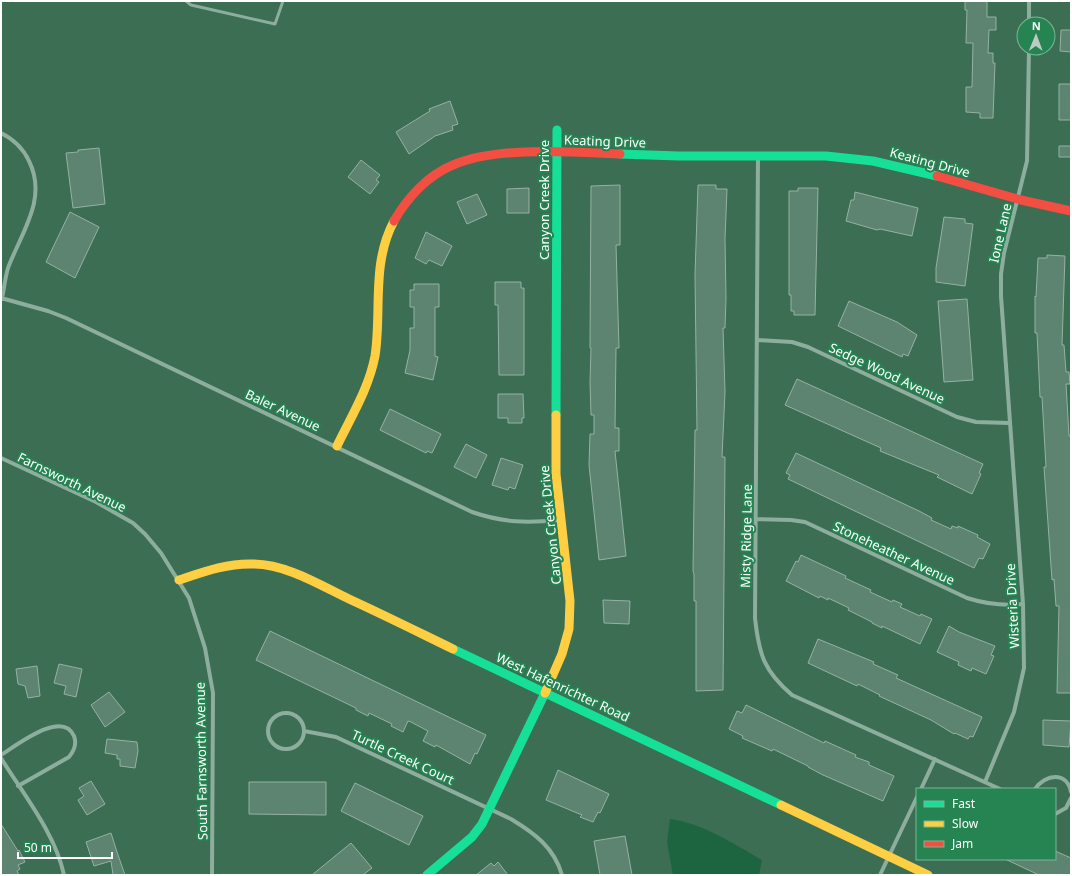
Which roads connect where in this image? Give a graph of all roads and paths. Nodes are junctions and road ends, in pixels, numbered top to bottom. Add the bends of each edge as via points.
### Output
1 (186, 1) edge
2 (283, 1) edge
3 (1029, 1) edge
4 (1029, 16) edge
5 (1029, 56) edge
6 (557, 130) dead end
7 (1, 133) edge
8 (558, 152) junction
9 (758, 155) junction
10 (1019, 200) junction
11 (1071, 211) edge
12 (2, 298) edge
13 (758, 340) junction
14 (1009, 423) junction
15 (337, 446) junction
16 (1, 458) edge
17 (756, 519) junction
18 (561, 520) junction
19 (179, 580) junction
20 (1023, 604) junction
21 (545, 693) junction
22 (304, 731) junction
23 (1, 754) edge
24 (1, 758) edge
25 (935, 759) junction
26 (985, 782) junction
27 (18, 786) junction
28 (921, 788) edge
29 (998, 788) edge
30 (1036, 788) edge
31 (1071, 792) edge
32 (1071, 798) edge
33 (916, 799) edge
34 (491, 808) junction
35 (1056, 813) edge
36 (889, 856) junction
37 (64, 875) edge
38 (212, 875) edge
39 (427, 875) edge
40 (562, 875) edge
41 (880, 875) edge
42 (928, 875) edge

1 - 2 lane via 191,5 275,24
3 - 4 street
5 - 10 street, Ione Lane via 1027,161
6 - 8 street, Canyon Creek Drive
7 - 12 street via 15,142 28,157 36,184 33,211 8,270
8 - 9 street, Keating Drive via 680,156
8 - 15 street, Keating Drive via 501,154 452,165 412,195 387,233 377,282 375,357 370,374
8 - 18 street, Canyon Creek Drive via 556,474
9 - 10 street, Keating Drive via 829,156 869,160 896,165
9 - 13 street, Misty Ridge Lane
10 - 11 street, Keating Drive
10 - 14 street, Ione Lane via 1004,253 1001,274
12 - 15 street, Baler Avenue via 66,318
13 - 14 street, Sedge Wood Avenue via 792,342 808,347 957,416 976,422
13 - 17 street, Misty Ridge Lane
14 - 20 street, Wisteria Drive
15 - 18 street, Baler Avenue via 488,518 518,523
16 - 19 street, Farnsworth Avenue via 96,502 133,523 145,534
17 - 20 street, Stoneheather Avenue via 805,522 980,603
17 - 25 street, Misty Ridge Lane via 757,641 764,662 776,680 792,695
18 - 21 street, Canyon Creek Drive via 570,601 569,629 562,654
19 - 21 street, West Hafenrichter Road via 220,567 240,564 278,568 322,586
19 - 38 street, South Farnsworth Avenue via 199,626 209,667 212,693
20 - 26 street, Wisteria Drive via 1024,668 1020,691 1007,733
21 - 34 street, Canyon Creek Drive
21 - 36 street, West Hafenrichter Road
22 - 22 street via 299,743 288,749 282,749 272,742 268,731 269,724 277,715 289,713 300,720
22 - 34 street, Turtle Creek Court via 336,736
23 - 27 street via 45,728 61,726 72,732 75,744 70,757
24 - 27 street
25 - 26 street, Misty Ridge Lane
25 - 28 street
26 - 29 street, Misty Ridge Lane
27 - 37 street via 45,829
30 - 31 street via 1042,780 1053,777 1068,784
32 - 35 street via 1066,808
33 - 36 street
34 - 39 street, Canyon Creek Drive via 472,837
34 - 40 street, Turtle Creek Court via 537,835 551,852
36 - 41 street
36 - 42 street, West Hafenrichter Road

